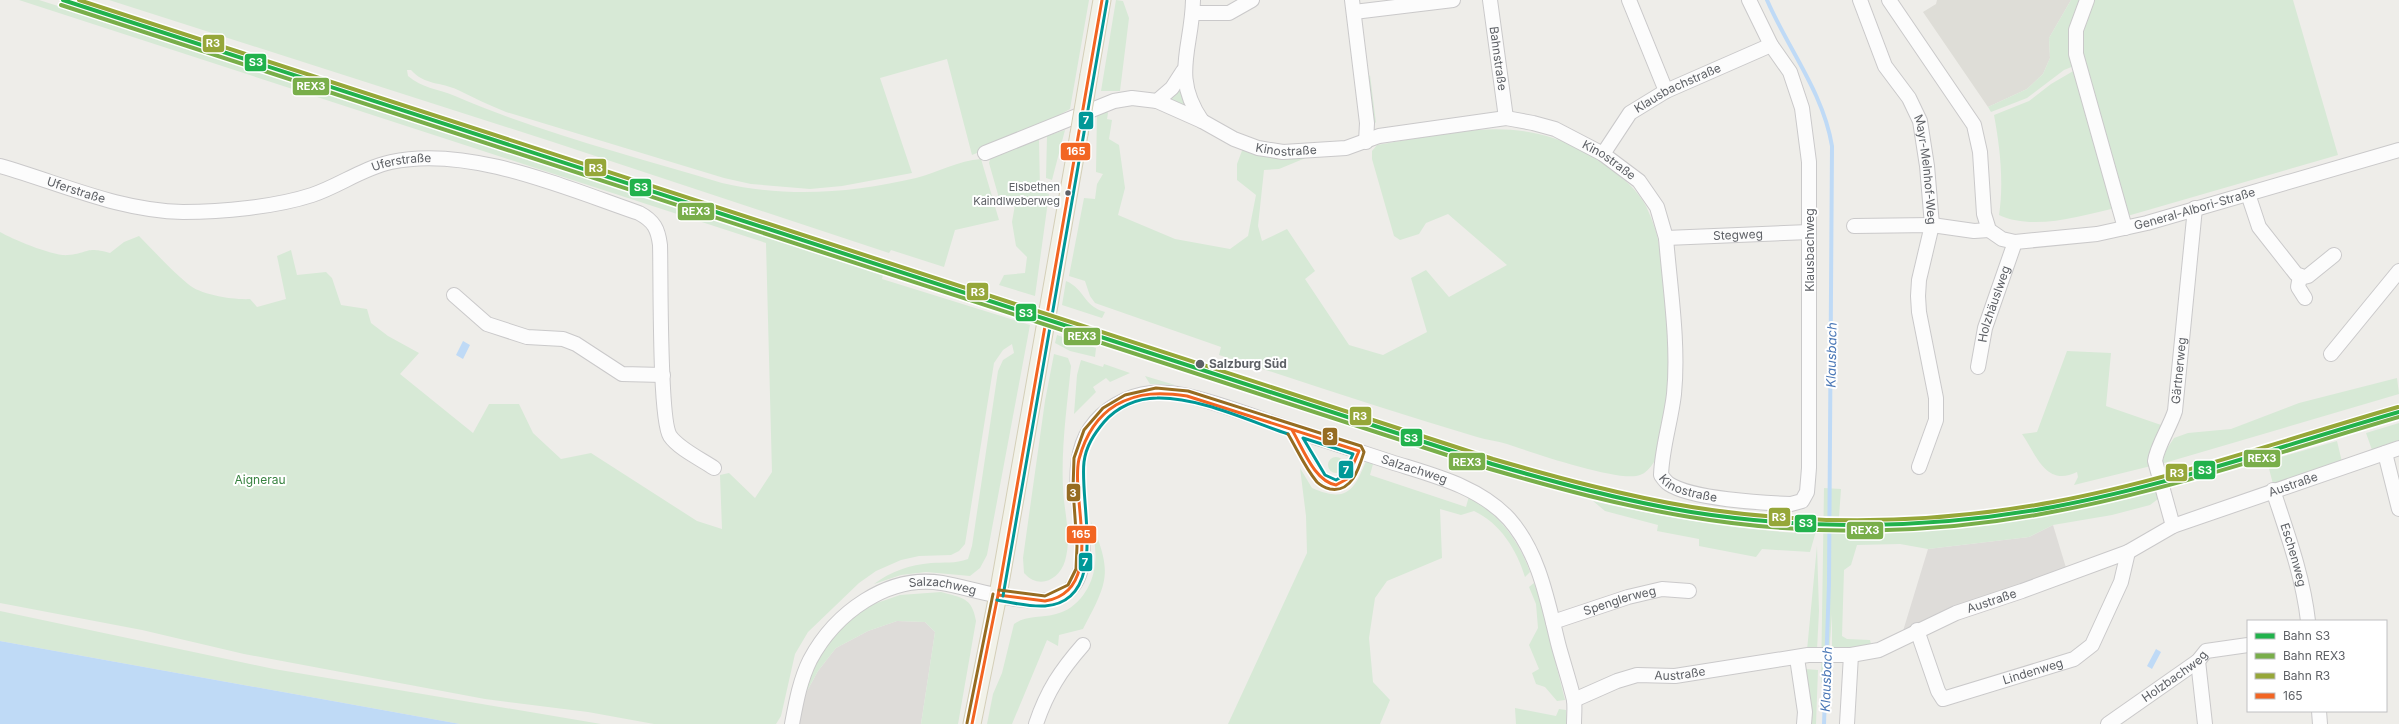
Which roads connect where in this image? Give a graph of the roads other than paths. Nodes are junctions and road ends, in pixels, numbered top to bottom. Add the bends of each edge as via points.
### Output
1 (1102, 0) edge
2 (1252, 0) edge
3 (1453, 0) edge
4 (1490, 0) edge
5 (1629, 0) edge
6 (1749, 0) edge
7 (1860, 0) edge
8 (1889, 0) edge
9 (2088, 0) edge
10 (1353, 6) edge
11 (1193, 7) edge
12 (1771, 45) junction
13 (1183, 71) junction
14 (1666, 91) junction
15 (1157, 101) junction
16 (1506, 118) junction
17 (1202, 121) junction
18 (1366, 142) junction
19 (2399, 150) edge
20 (985, 153) dead end
21 (1603, 154) junction
22 (0, 166) edge
23 (2248, 194) junction
24 (2195, 208) junction
25 (1932, 225) junction
26 (1854, 226) dead end
27 (2125, 228) junction
28 (1989, 230) junction
29 (1809, 232) junction
30 (1666, 238) junction
31 (2016, 242) junction
32 (2334, 255) dead end
33 (2399, 271) edge
34 (2300, 276) junction
35 (454, 295) dead end
36 (2306, 298) dead end
37 (2331, 354) dead end
38 (1978, 367) dead end
39 (663, 375) junction
40 (2399, 448) edge
41 (2385, 453) junction
42 (1918, 467) dead end
43 (714, 468) dead end
44 (2273, 490) junction
45 (1791, 504) joint
46 (2399, 509) edge
47 (2174, 526) junction
48 (2128, 552) junction
49 (1689, 591) dead end
50 (998, 596) junction
51 (2308, 620) edge
52 (1553, 622) junction
53 (1917, 630) junction
54 (1083, 644) dead end
55 (2247, 645) edge
56 (1848, 655) junction
57 (1802, 656) junction
58 (2198, 660) junction
59 (1574, 700) junction
60 (2319, 712) edge
61 (792, 724) edge
62 (972, 724) edge
63 (1036, 724) edge
64 (1574, 724) edge
65 (1804, 724) edge
66 (1847, 724) edge
67 (2108, 724) edge
68 (2205, 724) edge
69 (2320, 724) edge

1 - 50 main road, bridge
2 - 11 street via 1229,13
3 - 10 street
4 - 16 street, Bahnstraße
5 - 14 street
6 - 12 street, Klausbachweg
7 - 25 street, Mayr-Melnhof-Weg via 1885,66 1909,98 1920,121
8 - 28 street via 1974,125 1980,152 1984,214
9 - 27 street via 2076,30 2076,54
10 - 18 street via 1367,123
11 - 13 street
12 - 14 street, Klausbachstraße
12 - 29 street, Klausbachweg via 1790,72 1802,108 1809,162
13 - 15 street via 1172,88
13 - 17 street via 1189,98
14 - 21 street, Klausbachstraße via 1630,113
15 - 17 street, Kinostraße
15 - 20 street, Kinostraße via 1132,98 1114,101
16 - 18 street, Kinostraße via 1379,136
16 - 21 street, Kinostraße via 1555,129
17 - 18 street, Kinostraße via 1234,140 1258,148 1283,152 1346,148
19 - 23 street, General-Albori-Straße
21 - 30 street, Kinostraße via 1639,181 1649,192 1662,220
22 - 39 street, Uferstraße via 107,200 152,210 183,212 244,209 303,198 374,167 402,160 430,159 493,165 639,213 652,221 660,245
23 - 24 street, General-Albori-Straße
23 - 34 street via 2259,227
24 - 27 street, General-Albori-Straße
24 - 47 street, Gärtnerweg via 2175,411 2168,431 2156,452 2155,461
25 - 26 street
25 - 28 street via 1974,231
25 - 42 street, Mayr-Melnhof-Weg via 1919,280 1918,296 1936,398 1936,420
27 - 31 street, General-Albori-Straße via 2097,234
28 - 31 street, General-Albori-Straße via 2002,239
29 - 30 street, Stegweg
29 - 45 street, Klausbachweg via 1809,468 1807,492 1802,501
30 - 45 street, Kinostraße via 1675,359 1674,393 1660,475 1669,484 1683,490
31 - 38 street, Holzhäuslweg via 1985,328
32 - 34 street via 2312,274
33 - 37 street
34 - 36 street via 2298,287
35 - 39 street via 487,324 527,337 564,339 622,374
39 - 43 street, Uferstraße via 666,425 669,434
40 - 41 street, Austraße
41 - 44 street, Austraße
41 - 46 street
44 - 47 street, Austraße
44 - 51 street, Eschenweg via 2296,561 2305,595
47 - 48 street, Austraße
48 - 53 street, Austraße via 2022,592 1956,613
48 - 53 street, Lindenweg via 2121,582 2092,645 2074,660 1943,699
49 - 52 street, Spenglerweg via 1662,589 1628,597
50 - 52 street, Salzachweg via 1047,600 1059,597 1073,587 1081,572 1083,561 1077,470 1080,451 1086,437 1093,424 1114,406 1138,395 1164,393 1208,402 1436,476 1479,495 1508,518 1522,537 1538,571
50 - 61 street, Salzachweg via 934,582 901,585 872,594 838,623 818,646 804,675
50 - 62 main road
52 - 59 street, Salzachweg
53 - 56 street, Austraße via 1879,650
54 - 63 street via 1061,670 1051,687
55 - 58 street, Holzbachweg via 2206,651
56 - 57 street, Austraße
56 - 66 street
57 - 59 street, Austraße via 1675,676 1637,675
57 - 65 street
58 - 67 street, Holzbachweg
58 - 68 street
59 - 64 street, Salzachweg
60 - 69 street

